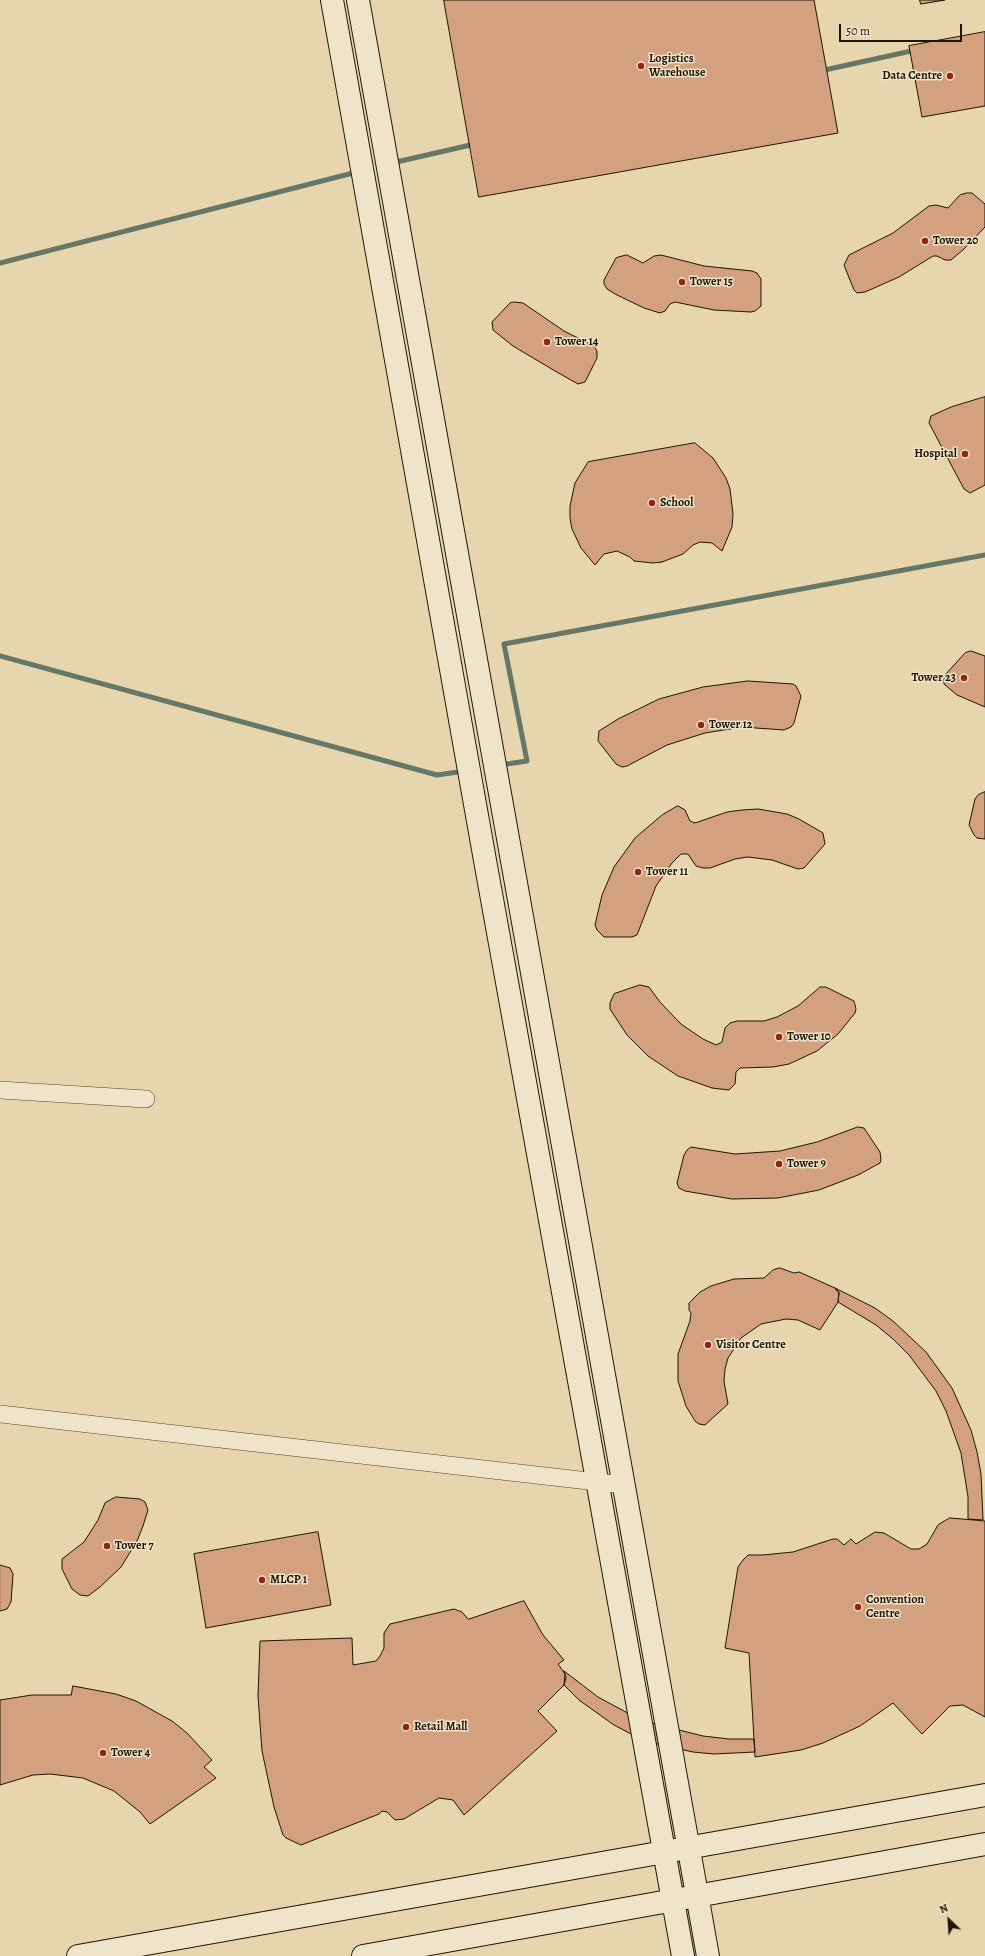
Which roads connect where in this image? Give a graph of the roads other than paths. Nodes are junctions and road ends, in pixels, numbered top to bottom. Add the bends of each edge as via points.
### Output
1 (332, 0) edge
2 (358, 0) edge
3 (0, 1090) edge
4 (146, 1099) dead end
5 (0, 1414) edge
6 (598, 1483) junction
7 (624, 1485) junction
8 (985, 1795) edge
9 (985, 1844) edge
10 (689, 1848) junction
11 (664, 1852) junction
12 (697, 1896) junction
13 (673, 1900) junction
14 (78, 1956) edge
15 (363, 1956) edge
16 (683, 1956) edge
17 (708, 1956) edge

1 - 6 street
2 - 7 street
3 - 4 street
5 - 6 street
6 - 7 street
6 - 11 street
7 - 10 street
8 - 10 street
9 - 12 street
10 - 11 street
10 - 12 street
11 - 13 street
11 - 14 street
12 - 13 street
12 - 17 street
13 - 15 street
13 - 16 street

